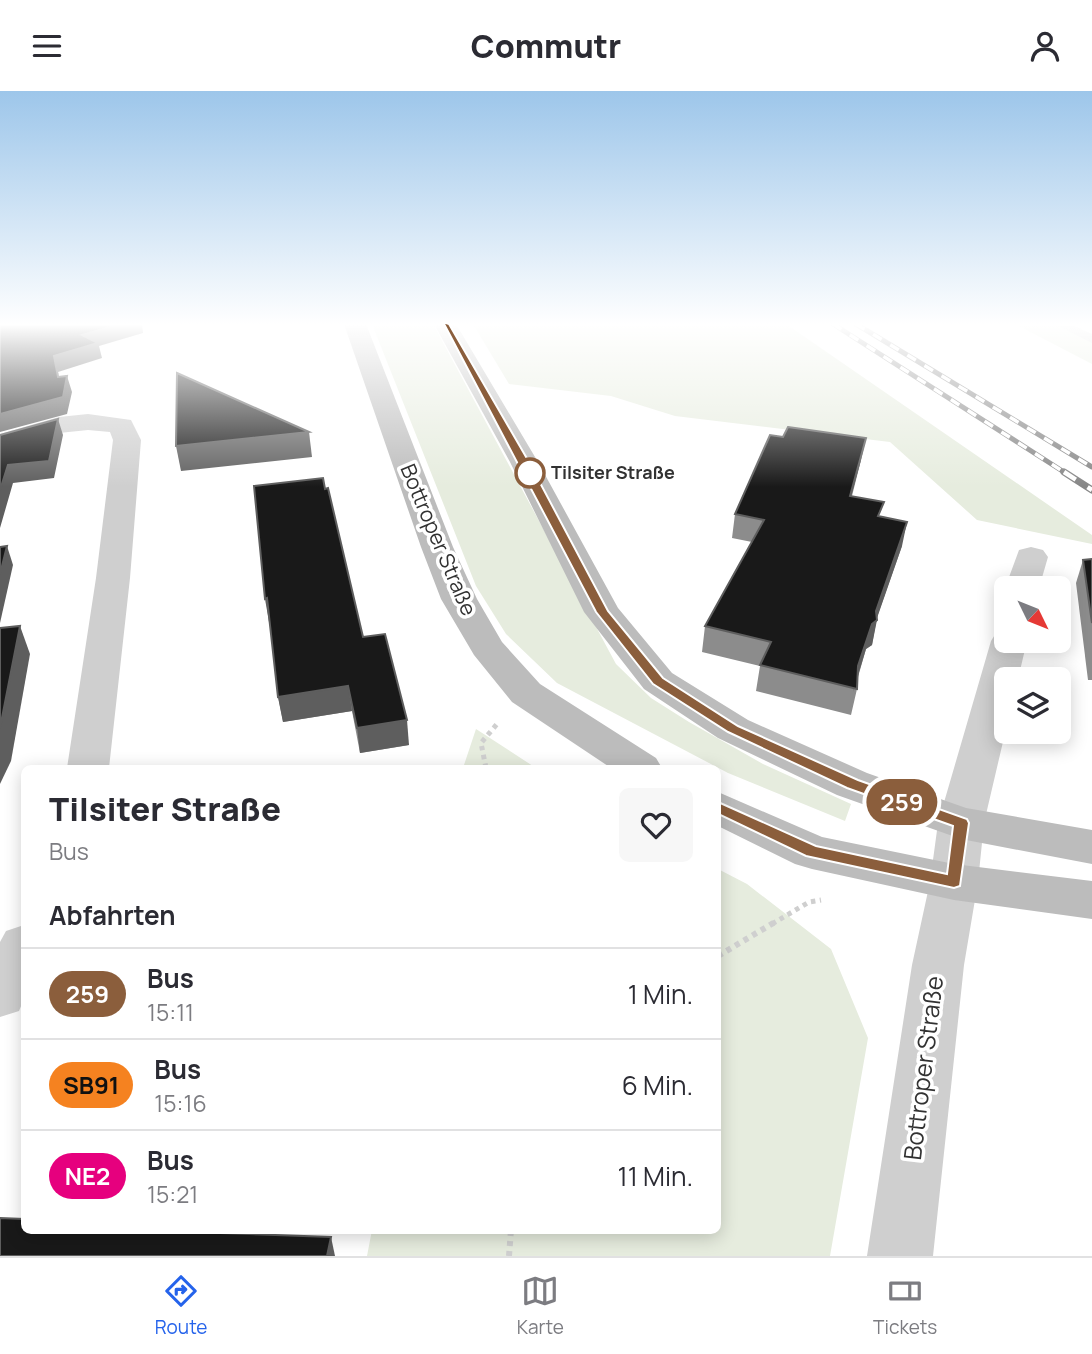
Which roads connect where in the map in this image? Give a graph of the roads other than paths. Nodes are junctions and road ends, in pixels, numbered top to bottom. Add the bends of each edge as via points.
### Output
1 (375, 378) edge
2 (476, 378) edge
3 (0, 443) edge
4 (1006, 653) edge
5 (88, 765) edge
6 (636, 765) edge
7 (721, 808) edge
8 (961, 823) junction
9 (1092, 847) edge
10 (954, 882) junction
11 (1092, 899) edge
12 (21, 951) edge
13 (0, 995) edge
14 (900, 1256) edge

1 - 6 main road, Bottroper Straße via 459,599 487,647 526,693
2 - 8 main road via 602,612 658,681 733,729 852,784
3 - 5 street via 72,421 121,426 127,440
4 - 8 street, Bottroper Straße
7 - 10 main road via 812,852
8 - 9 main road
8 - 10 street, Bottroper Straße
10 - 11 main road
10 - 14 street, Bottroper Straße via 938,965
12 - 13 street

